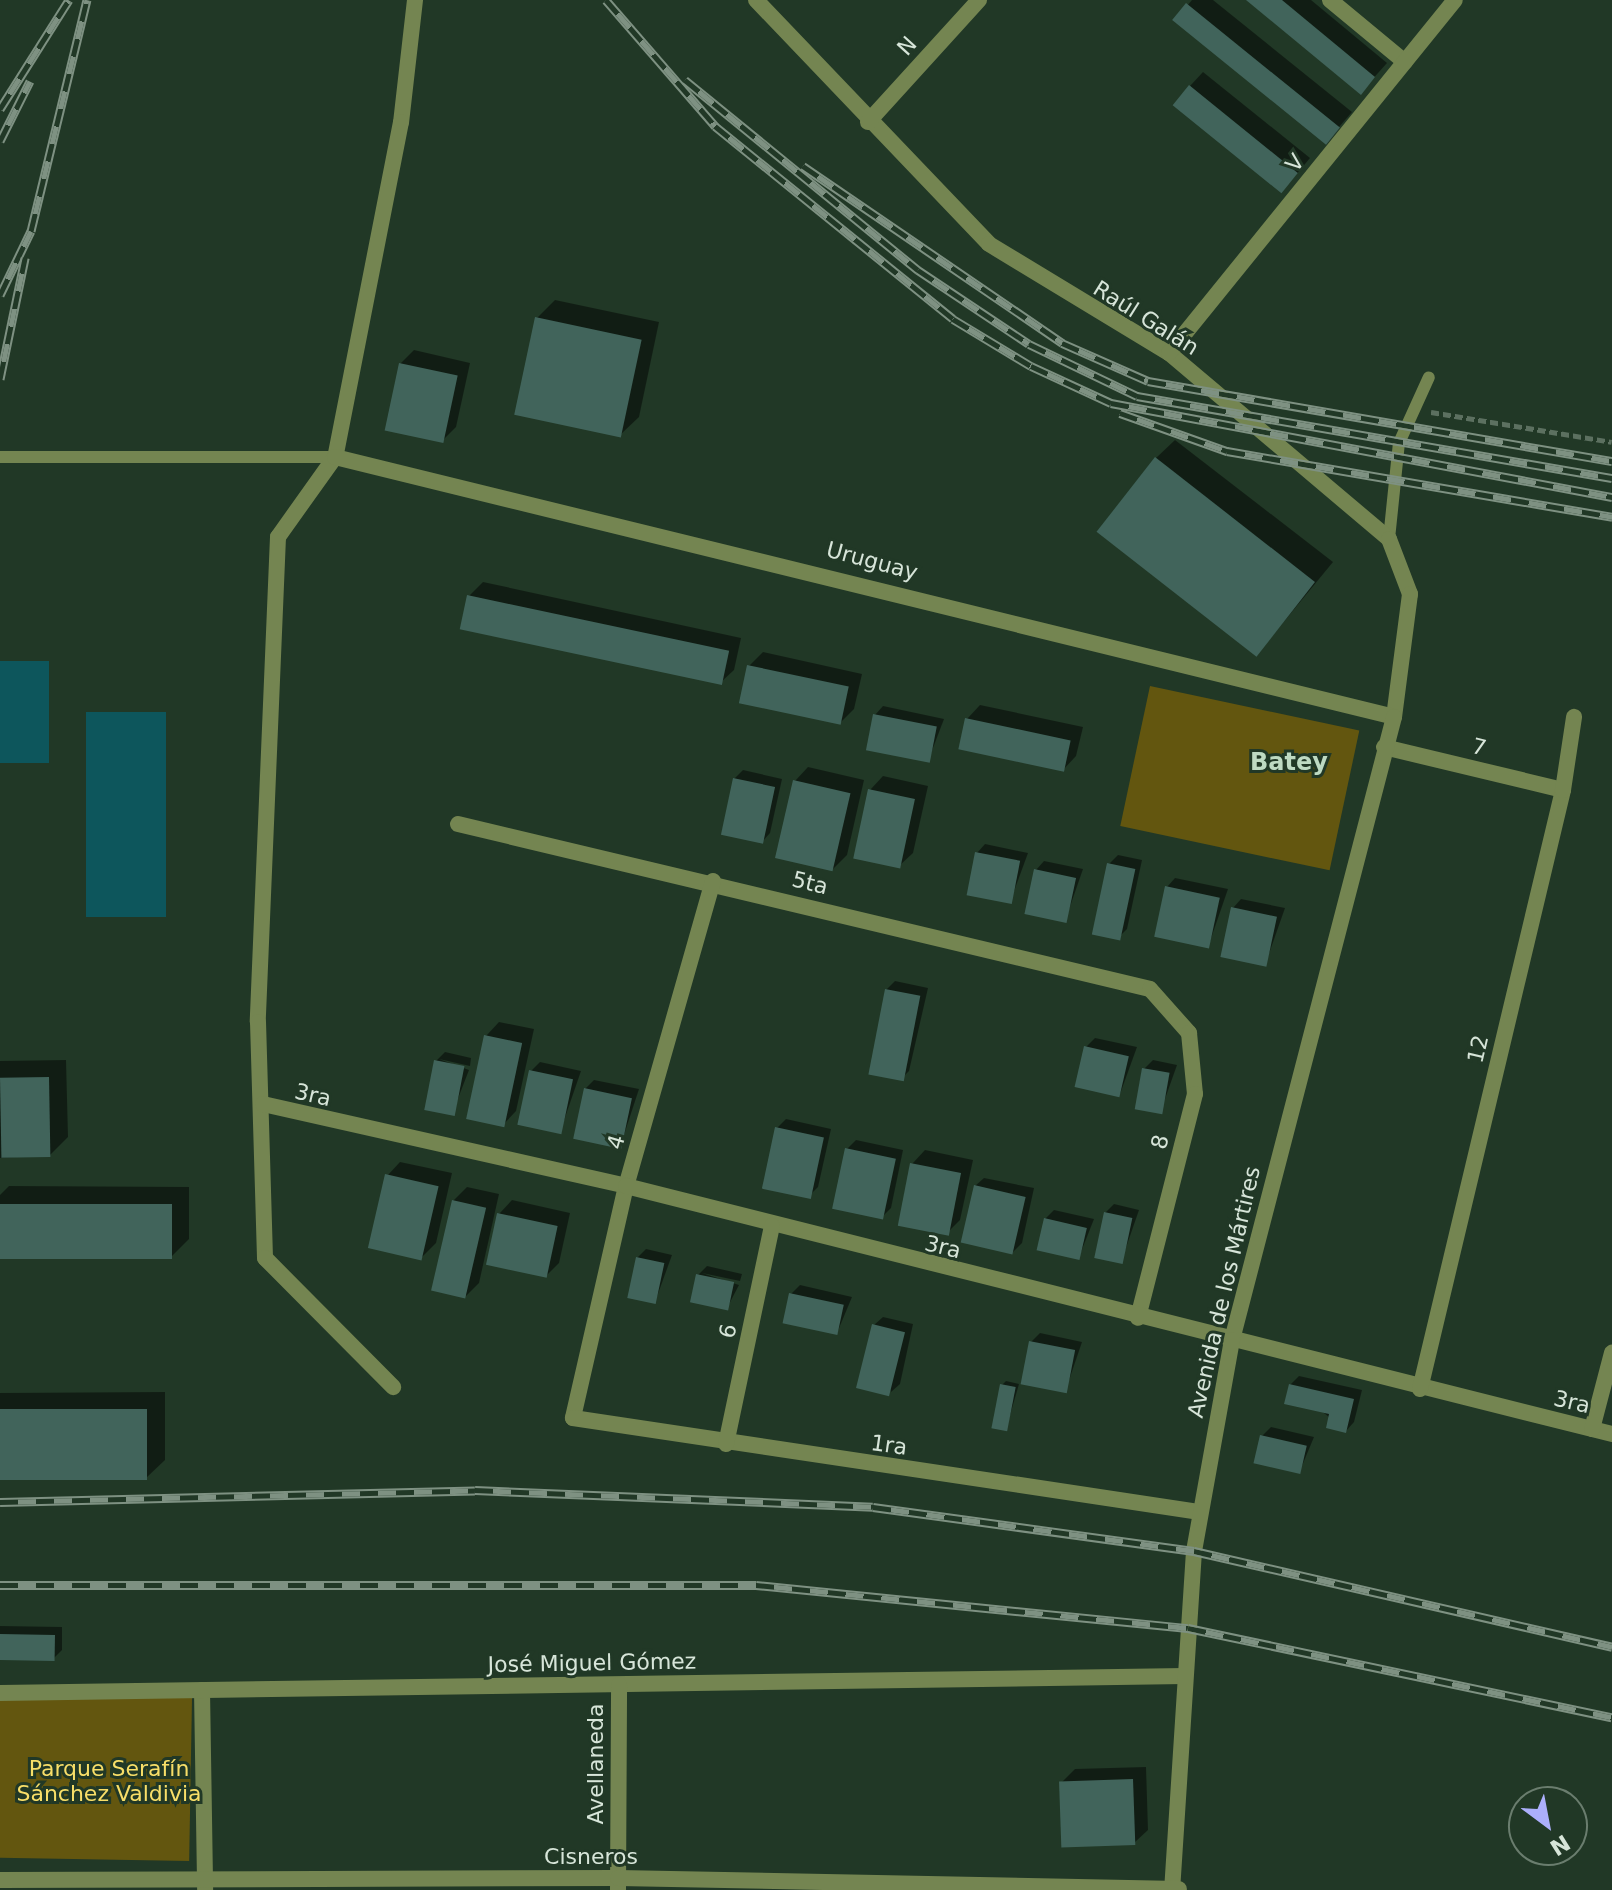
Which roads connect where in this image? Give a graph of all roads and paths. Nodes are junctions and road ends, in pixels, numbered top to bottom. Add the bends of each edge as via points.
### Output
1 (415, 0) edge
2 (756, 0) edge
3 (979, 0) edge
4 (1330, 0) edge
5 (1455, 0) edge
6 (1405, 62) junction
7 (868, 122) junction
8 (1169, 353) junction
9 (1429, 377) dead end
10 (1413, 409) junction
11 (1612, 442) edge
12 (0, 457) edge
13 (335, 457) junction
14 (1389, 539) junction
15 (1394, 717) junction
16 (1574, 717) dead end
17 (1384, 747) junction
18 (1563, 790) junction
19 (458, 824) dead end
20 (713, 881) junction
21 (1150, 989) joint
22 (263, 1104) junction
23 (626, 1186) junction
24 (772, 1226) junction
25 (1138, 1318) junction
26 (1232, 1340) junction
27 (1612, 1353) edge
28 (393, 1387) dead end
29 (1420, 1389) junction
30 (573, 1418) joint
31 (1592, 1429) junction
32 (1612, 1434) edge
33 (726, 1444) junction
34 (1200, 1512) junction
35 (1185, 1676) junction
36 (619, 1685) junction
37 (202, 1690) junction
38 (0, 1693) edge
39 (6, 1884) edge
40 (618, 1884) edge
41 (69, 1886) edge
42 (205, 1886) edge
43 (1175, 1888) edge

1 - 13 street via 401,122
2 - 7 street, Raúl Galán
3 - 7 street, N
4 - 6 street
5 - 6 street, V
6 - 8 street, V
7 - 8 street, Raúl Galán via 989,244
8 - 14 street, Raúl Galán
9 - 10 lane
10 - 11 path
10 - 14 lane via 1396,459
12 - 13 lane
13 - 15 street, Uruguay
13 - 22 street via 278,537 266,718
14 - 15 street, Raúl Galán via 1410,594
15 - 17 street, Avenida de los Mártires
16 - 18 street, 12
17 - 18 street, 7
17 - 26 street, Avenida de los Mártires
18 - 29 street, 12
19 - 20 street, 5ta
20 - 21 street, 5ta
20 - 23 street, 4
21 - 25 street, 8 via 1189,1033 1195,1084
22 - 23 street, 3ra
22 - 28 street via 265,1258
23 - 24 street, 3ra
23 - 30 street, 4
24 - 25 street, 3ra
24 - 33 street, 6
25 - 26 street, 3ra
26 - 29 street, 3ra
26 - 34 street, Avenida de los Mártires
27 - 31 street
29 - 31 street, 3ra
30 - 33 street, 1ra
31 - 32 street, 3ra
33 - 34 street, 1ra
34 - 35 street, Avenida de los Mártires
35 - 36 street, José Miguel Gómez
35 - 43 street, Avenida de los Mártires
36 - 37 street, José Miguel Gómez
36 - 40 street, Avellaneda
37 - 38 street, José Miguel Gómez
37 - 42 street
39 - 41 street, Cisneros
40 - 42 street, Cisneros
40 - 43 street, Cisneros
41 - 42 street, Cisneros

